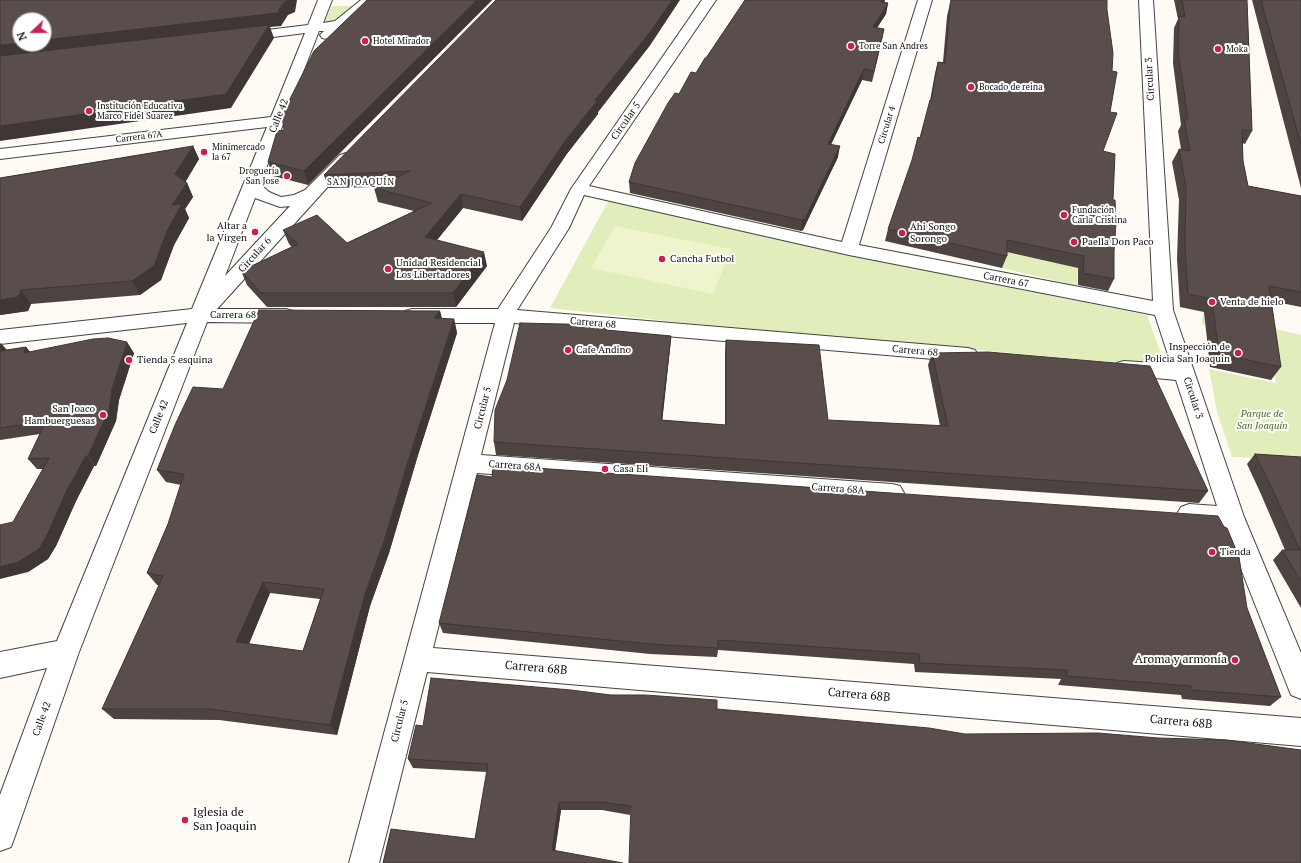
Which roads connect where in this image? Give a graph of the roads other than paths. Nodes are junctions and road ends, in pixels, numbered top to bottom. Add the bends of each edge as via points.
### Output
1 (325, 0) edge
2 (370, 0) edge
3 (709, 0) edge
4 (925, 0) edge
5 (1146, 0) edge
6 (338, 25) junction
7 (314, 29) junction
8 (227, 39) edge
9 (304, 55) junction
10 (277, 121) junction
11 (354, 150) edge
12 (0, 154) edge
13 (252, 185) junction
14 (579, 189) junction
15 (311, 194) junction
16 (849, 249) junction
17 (1163, 310) junction
18 (200, 315) junction
19 (302, 316) edge
20 (396, 316) edge
21 (506, 316) junction
22 (0, 337) edge
23 (987, 357) edge
24 (1106, 367) edge
25 (1184, 374) junction
26 (469, 463) junction
27 (914, 494) edge
28 (1168, 512) edge
29 (1232, 517) junction
30 (66, 652) junction
31 (416, 659) junction
32 (0, 665) edge
33 (1301, 686) edge
34 (1301, 732) edge
35 (0, 836) edge
36 (364, 863) edge

1 - 7 street, Calle 42
2 - 6 street
3 - 14 street, Circular 5
4 - 16 street, Circular 4
5 - 17 street, Circular 3
6 - 7 street
6 - 9 street
7 - 8 street
7 - 9 street, Calle 42
9 - 10 street, Calle 42
10 - 12 street, Carrera 67A
10 - 13 street, Calle 42
11 - 15 street, Circular 6
13 - 15 street, Circular 6 via 263,196 280,202 298,200
13 - 18 street, Calle 42
14 - 16 street, Carrera 67
14 - 21 street, Circular 5 via 560,228
15 - 18 street, Circular 6
16 - 17 street, Carrera 67
17 - 25 street, Circular 3
18 - 19 street, Carrera 68
18 - 22 street, Carrera 68
18 - 30 street, Calle 42
20 - 21 street, Carrera 68
21 - 23 street, Carrera 68
21 - 26 street, Circular 5
24 - 25 street
25 - 29 street, Circular 3
26 - 27 street, Carrera 68A
26 - 31 street, Circular 5
28 - 29 street
29 - 33 street, Circular 3
30 - 32 street
30 - 35 street, Calle 42
31 - 34 street, Carrera 68B
31 - 36 street, Circular 5

